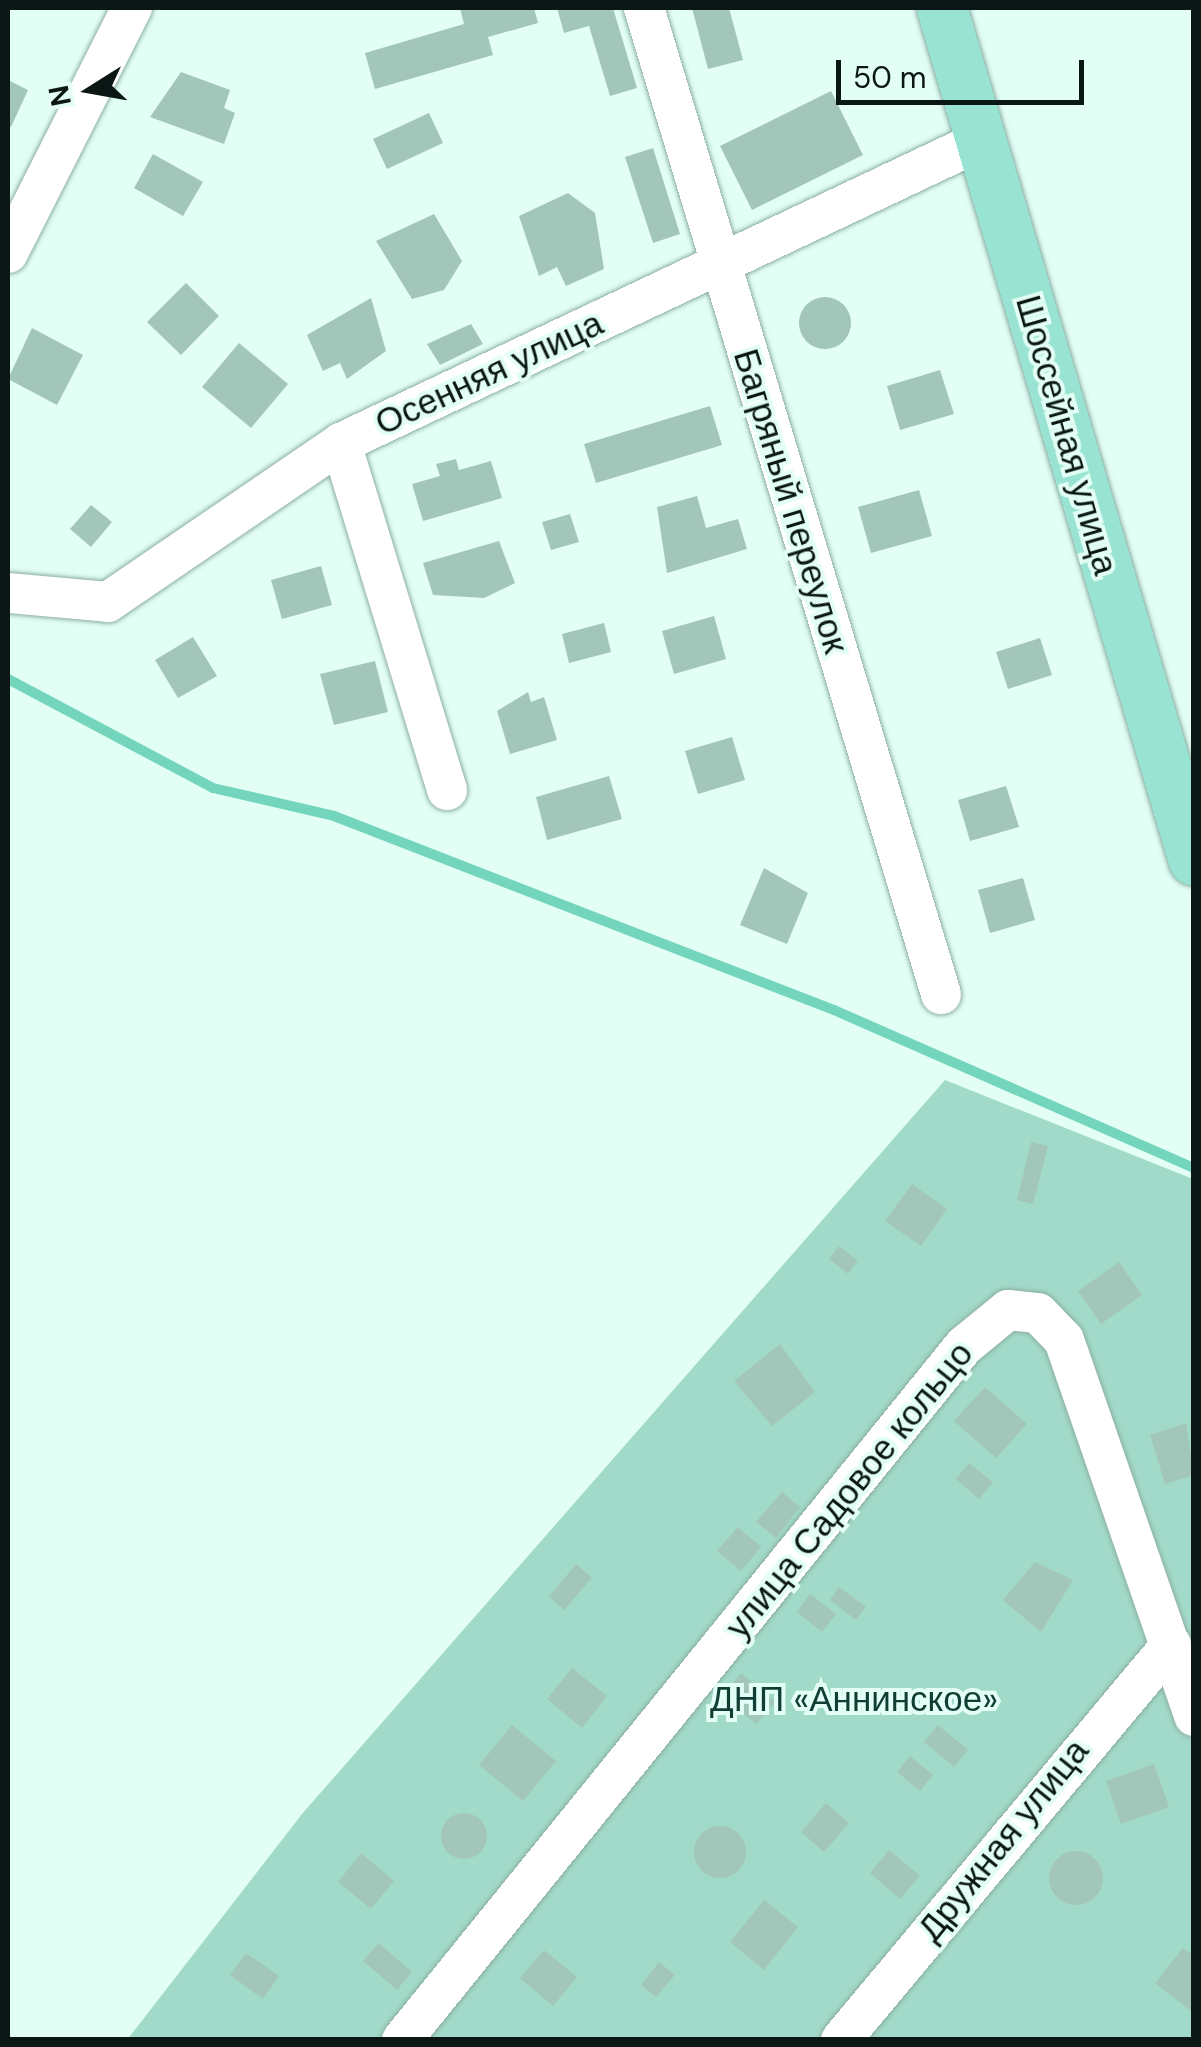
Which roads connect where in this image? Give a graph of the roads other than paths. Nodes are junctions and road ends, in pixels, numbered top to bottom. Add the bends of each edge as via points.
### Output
1 (132, 8) edge
2 (644, 8) edge
3 (942, 8) edge
4 (984, 139) junction
5 (8, 253) edge
6 (718, 265) junction
7 (341, 443) junction
8 (8, 594) edge
9 (447, 790) dead end
10 (1194, 862) edge
11 (941, 994) dead end
12 (1171, 1645) junction
13 (1194, 1716) edge
14 (402, 2040) edge
15 (841, 2040) edge

1 - 5 street
2 - 6 street, Багряный переулок
3 - 4 main road, Шоссейная улица
4 - 6 street, Осенняя улица
4 - 10 main road, Шоссейная улица
6 - 7 street, Осенняя улица
6 - 11 street, Багряный переулок
7 - 8 street, Осенняя улица via 108,602
7 - 9 street
12 - 13 street, улица Садовое кольцо
12 - 14 street, улица Садовое кольцо via 1064,1340 1038,1313 1008,1310 964,1346
12 - 15 street, Дружная улица

